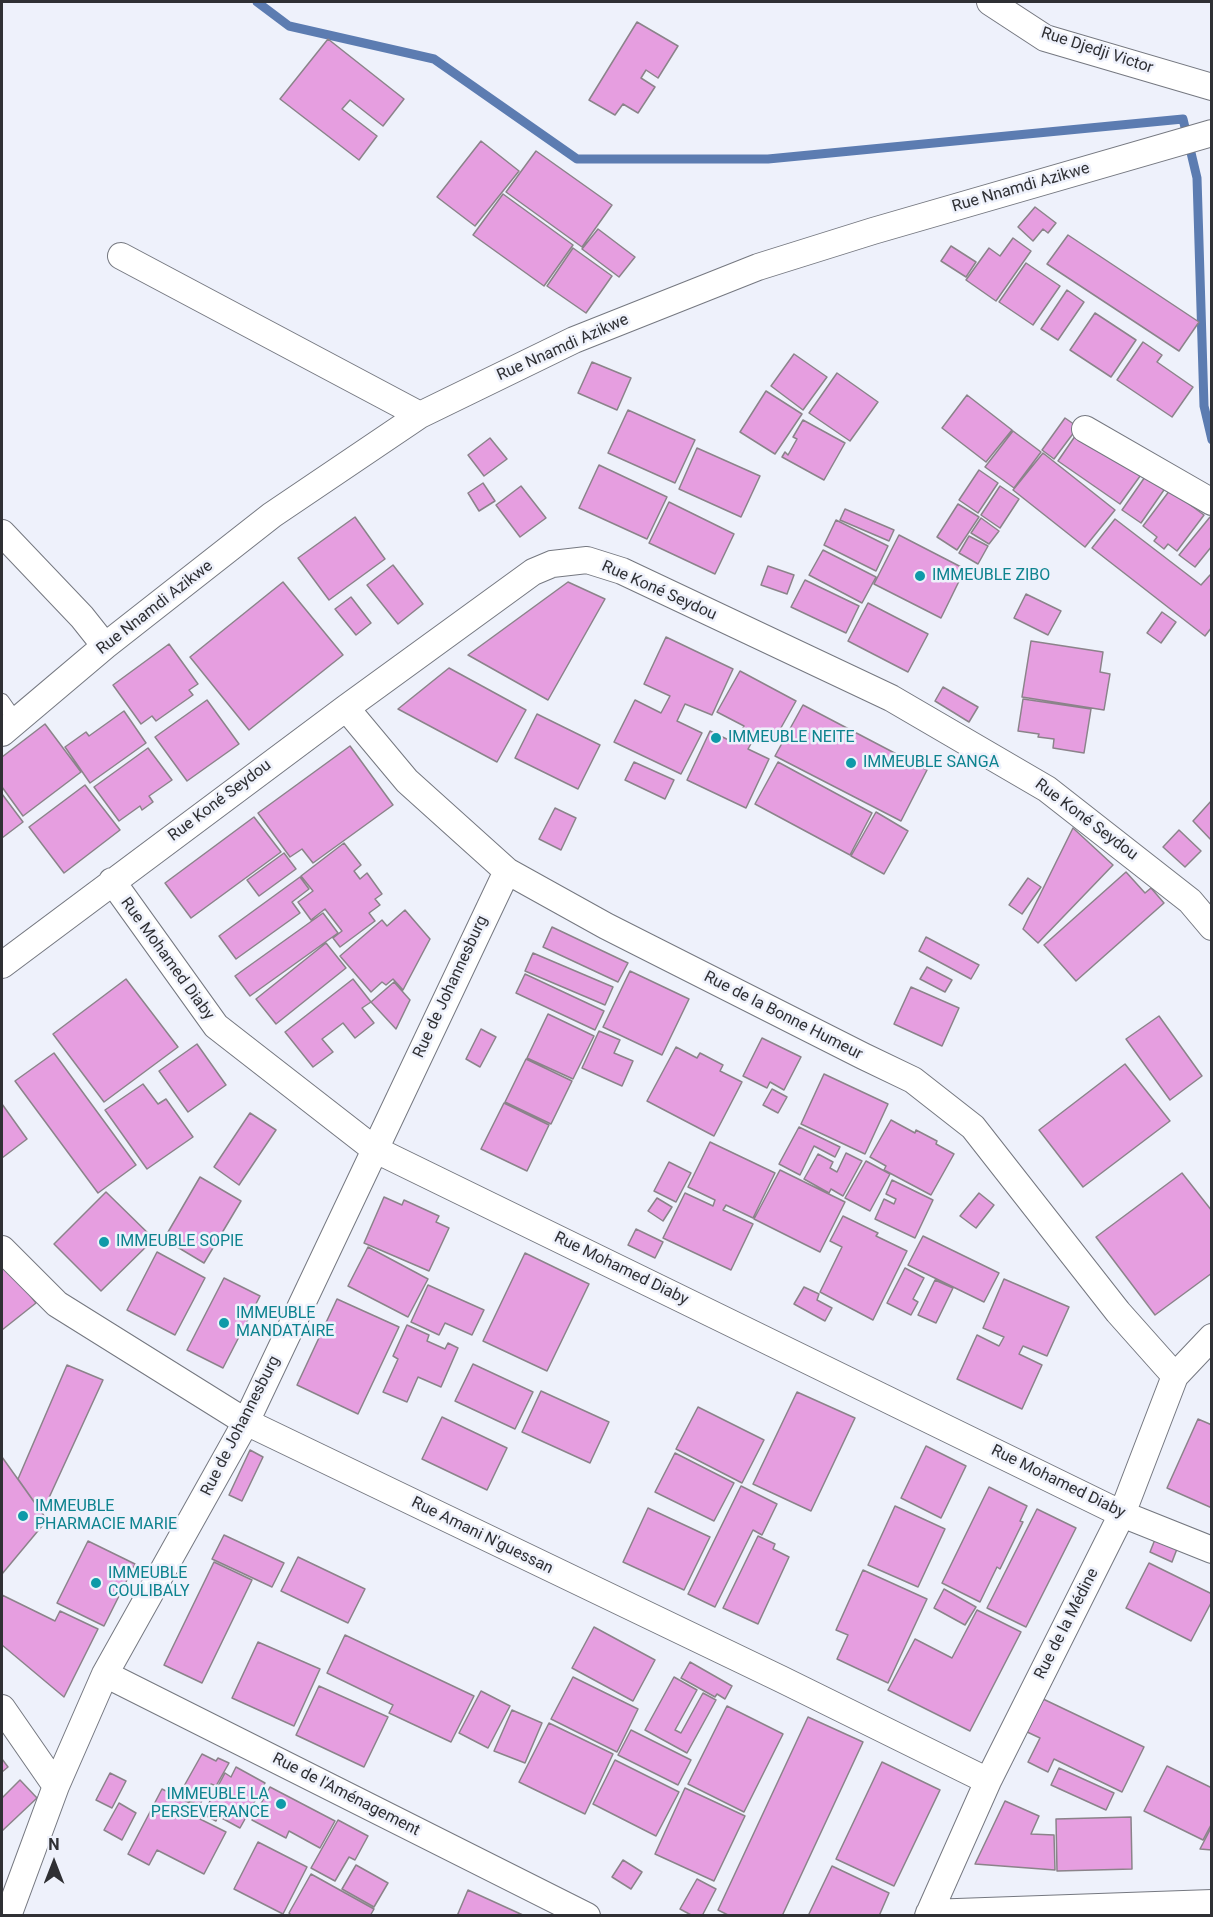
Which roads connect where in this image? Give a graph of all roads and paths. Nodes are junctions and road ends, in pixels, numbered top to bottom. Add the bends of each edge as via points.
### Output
1 (990, 2) edge
2 (1212, 87) edge
3 (1212, 133) edge
4 (121, 256) dead end
5 (420, 415) junction
6 (1085, 429) dead end
7 (1212, 502) edge
8 (2, 533) edge
9 (105, 646) junction
10 (346, 708) junction
11 (6, 718) edge
12 (507, 870) junction
13 (111, 881) junction
14 (1212, 927) edge
15 (2, 965) edge
16 (374, 1149) junction
17 (2, 1249) edge
18 (1212, 1337) edge
19 (1175, 1376) junction
20 (246, 1422) junction
21 (1122, 1514) junction
22 (1212, 1550) edge
23 (105, 1674) junction
24 (2, 1708) edge
25 (988, 1781) junction
26 (56, 1786) junction
27 (1212, 1903) edge
28 (928, 1914) edge
29 (8, 1916) edge
30 (587, 1916) edge

1 - 2 street, Rue Djedji Victor via 1045,38
3 - 5 street, Rue Nnamdi Azikwe via 758,267 574,340
4 - 5 street
5 - 9 street, Rue Nnamdi Azikwe via 272,515
6 - 7 street
8 - 9 street
9 - 11 street, Rue Nnamdi Azikwe
10 - 12 street, Rue de la Bonne Humeur via 407,781
10 - 13 street, Rue Koné Seydou
10 - 14 street, Rue Koné Seydou via 533,572 552,564 587,560 622,570 891,698 1047,789 1190,901
12 - 16 street, Rue de Johannesburg
12 - 19 street, Rue de la Bonne Humeur via 606,926 913,1080 972,1127 1118,1312
13 - 15 street, Rue Koné Seydou
13 - 16 street, Rue Mohamed Diaby via 216,1026
16 - 20 street, Rue de Johannesburg
16 - 21 street, Rue Mohamed Diaby
17 - 20 street, Rue Amani N'guessan via 57,1304
18 - 19 street, Rue de la Médine
19 - 21 street, Rue de la Médine
20 - 23 street, Rue de Johannesburg
20 - 25 street, Rue Amani N'guessan
21 - 22 street, Rue Mohamed Diaby
21 - 25 street, Rue de la Médine
23 - 26 street, Rue de Johannesburg
23 - 30 street, Rue de l'Aménagement
24 - 26 street
25 - 28 street, Rue de la Médine
26 - 29 street, Rue de Johannesburg
27 - 28 street

